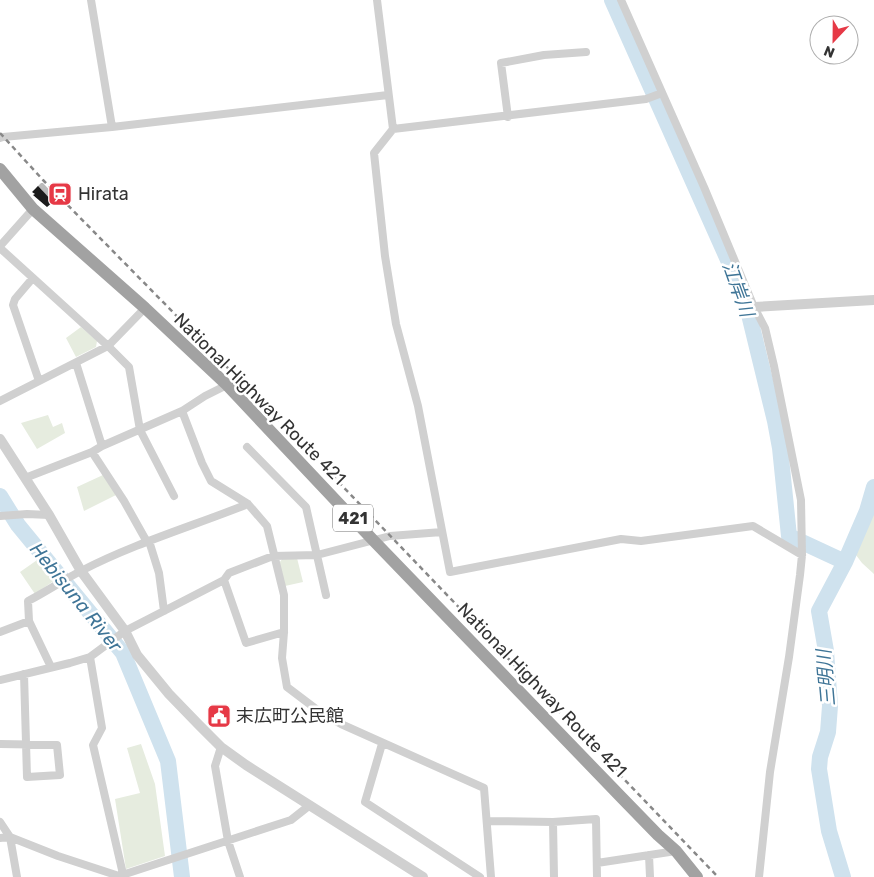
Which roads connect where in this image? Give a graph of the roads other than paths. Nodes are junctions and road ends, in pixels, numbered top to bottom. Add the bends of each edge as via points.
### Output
1 (91, 0) edge
2 (377, 0) edge
3 (621, 0) edge
4 (586, 52) dead end
5 (388, 94) junction
6 (657, 95) junction
7 (508, 116) junction
8 (112, 127) junction
9 (393, 129) junction
10 (0, 138) edge
11 (0, 169) edge
12 (33, 209) junction
13 (0, 247) edge
14 (32, 279) junction
15 (874, 300) edge
16 (754, 307) junction
17 (145, 308) junction
18 (108, 346) junction
19 (76, 363) junction
20 (39, 381) junction
21 (227, 385) junction
22 (0, 401) edge
23 (182, 411) junction
24 (140, 430) junction
25 (0, 439) edge
26 (102, 446) junction
27 (247, 447) dead end
28 (92, 452) junction
29 (24, 478) junction
30 (174, 496) dead end
31 (248, 504) junction
32 (49, 515) junction
33 (3, 516) edge
34 (442, 532) junction
35 (373, 540) junction
36 (148, 541) junction
37 (317, 555) junction
38 (802, 555) junction
39 (273, 556) junction
40 (81, 571) junction
41 (224, 580) junction
42 (326, 595) dead end
43 (164, 611) junction
44 (29, 621) junction
45 (124, 631) junction
46 (0, 632) edge
47 (284, 632) junction
48 (90, 657) junction
49 (51, 667) junction
50 (24, 674) junction
51 (0, 680) edge
52 (0, 744) edge
53 (382, 744) junction
54 (26, 745) junction
55 (221, 747) junction
56 (310, 805) junction
57 (487, 821) junction
58 (0, 822) edge
59 (553, 822) junction
60 (10, 837) junction
61 (0, 838) edge
62 (228, 841) junction
63 (676, 851) junction
64 (649, 855) junction
65 (597, 863) junction
66 (119, 876) edge
67 (17, 877) edge
68 (240, 877) edge
69 (424, 877) edge
70 (480, 877) edge
71 (491, 877) edge
72 (554, 877) edge
73 (597, 877) edge
74 (650, 877) edge
75 (697, 877) edge
76 (759, 877) edge

1 - 8 street
2 - 5 street
3 - 6 street
4 - 7 street via 501,63
5 - 8 street
5 - 9 street
6 - 7 street
6 - 16 street via 704,187
7 - 9 street
8 - 10 street
9 - 34 street via 374,153 385,256 396,324 418,406
11 - 12 highway, National Highway Route 421 / 421
12 - 13 street
12 - 17 highway, National Highway Route 421 / 421
13 - 14 street
14 - 18 street
14 - 20 street via 13,305
15 - 16 street
16 - 38 street via 765,328 801,500
17 - 18 street
17 - 21 highway, National Highway Route 421 / 421
18 - 19 street
18 - 24 street via 129,367
19 - 20 street
19 - 26 street
20 - 22 street
21 - 23 street
21 - 35 highway, National Highway Route 421 / 421
23 - 24 street
23 - 31 street via 211,481
24 - 26 street
24 - 30 street
25 - 29 street
26 - 28 street
27 - 37 street via 306,507
28 - 29 street
28 - 36 street
29 - 32 street
31 - 36 street
31 - 39 street via 266,526
32 - 33 street
32 - 40 street
34 - 35 street
34 - 38 street via 450,572 621,539 641,541 753,526
35 - 37 street
35 - 63 highway, National Highway Route 421 / 421
36 - 40 street
36 - 43 street via 159,573
37 - 39 street
37 - 42 street
38 - 76 street via 770,772
39 - 41 street via 229,573
39 - 47 street via 284,595
40 - 44 street via 28,601
40 - 45 street
41 - 43 street
41 - 47 street via 246,643
43 - 45 street
44 - 46 street
44 - 49 street
45 - 48 street
45 - 55 street via 137,655 169,694
47 - 53 street via 282,658 288,687 324,715
48 - 49 street
48 - 66 street via 102,728 94,745
49 - 50 street
50 - 51 street
50 - 54 street
52 - 54 street
53 - 57 street via 484,788
53 - 70 street via 365,802
54 - 54 street via 57,744 60,776 27,777
55 - 56 street
55 - 62 street via 215,766
56 - 62 street via 291,820
56 - 69 street
57 - 59 street
57 - 71 street
58 - 60 street
59 - 65 street via 596,819
59 - 72 street
60 - 61 street
60 - 66 street
60 - 67 street
62 - 66 street
62 - 68 street
63 - 64 street
63 - 75 highway, National Highway Route 421 / 421
64 - 65 street
64 - 74 street
65 - 73 street

